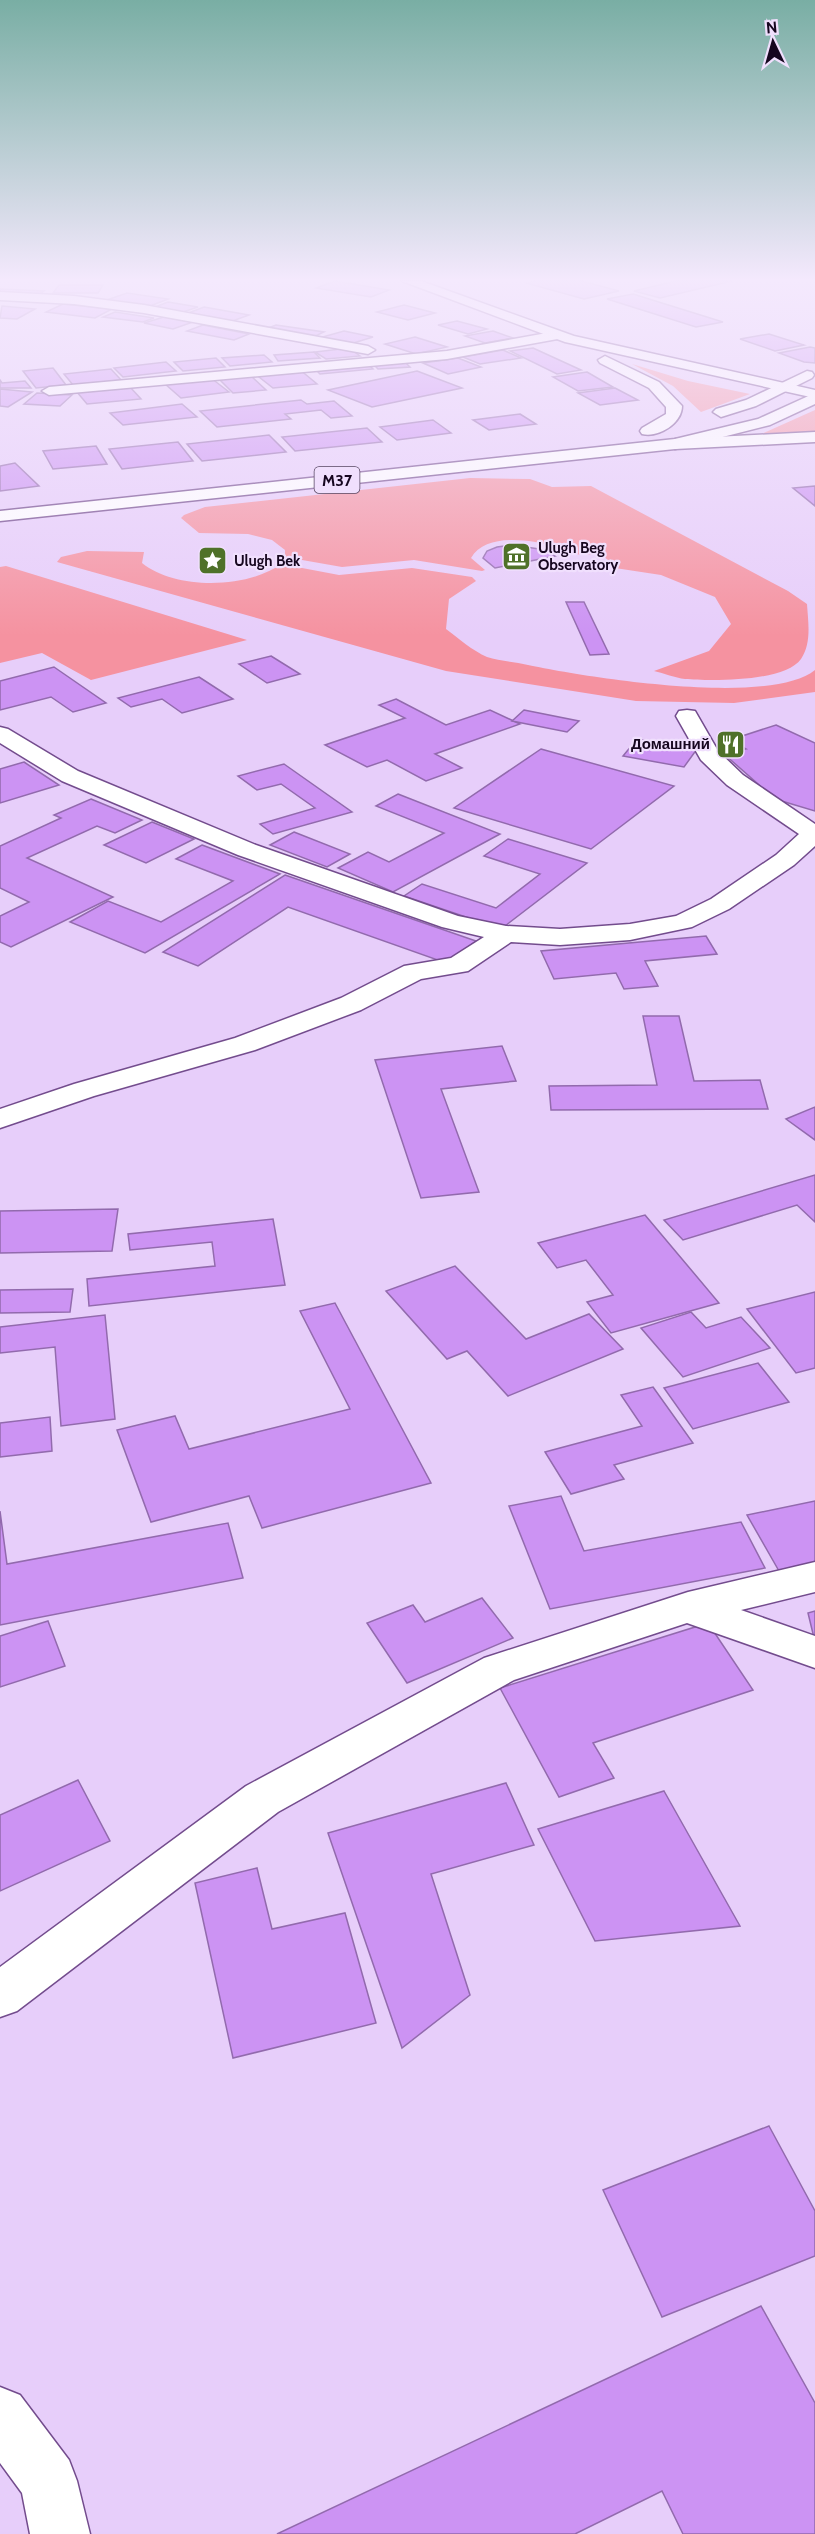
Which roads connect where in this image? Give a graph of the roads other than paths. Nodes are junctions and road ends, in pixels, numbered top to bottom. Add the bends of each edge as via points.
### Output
1 (669, 399) edge
2 (760, 399) edge
3 (809, 399) edge
4 (706, 417) dead end
5 (683, 423) dead end
6 (648, 431) junction
7 (815, 437) edge
8 (675, 444) junction
9 (0, 506) edge
10 (0, 516) edge
11 (687, 716) dead end
12 (0, 734) edge
13 (814, 833) edge
14 (506, 934) junction
15 (0, 1119) edge
16 (815, 1577) edge
17 (688, 1607) junction
18 (815, 1652) edge
19 (0, 1995) edge
20 (0, 2415) edge
21 (60, 2534) edge

1 - 6 main road via 674,415
2 - 4 main road
3 - 8 main road, M37 via 752,426
5 - 6 main road, M37
6 - 9 main road, M37 via 562,446
7 - 8 main road
8 - 10 main road, M37
11 - 13 main road via 709,755 735,780
12 - 14 main road via 70,776 247,850 451,922
13 - 14 main road via 785,860 720,904 683,922 630,933 560,937
14 - 15 main road via 459,965 414,972 351,1004 245,1044 84,1090
16 - 17 main road
17 - 18 main road
17 - 19 main road via 499,1669 262,1799
20 - 21 main road via 48,2481

